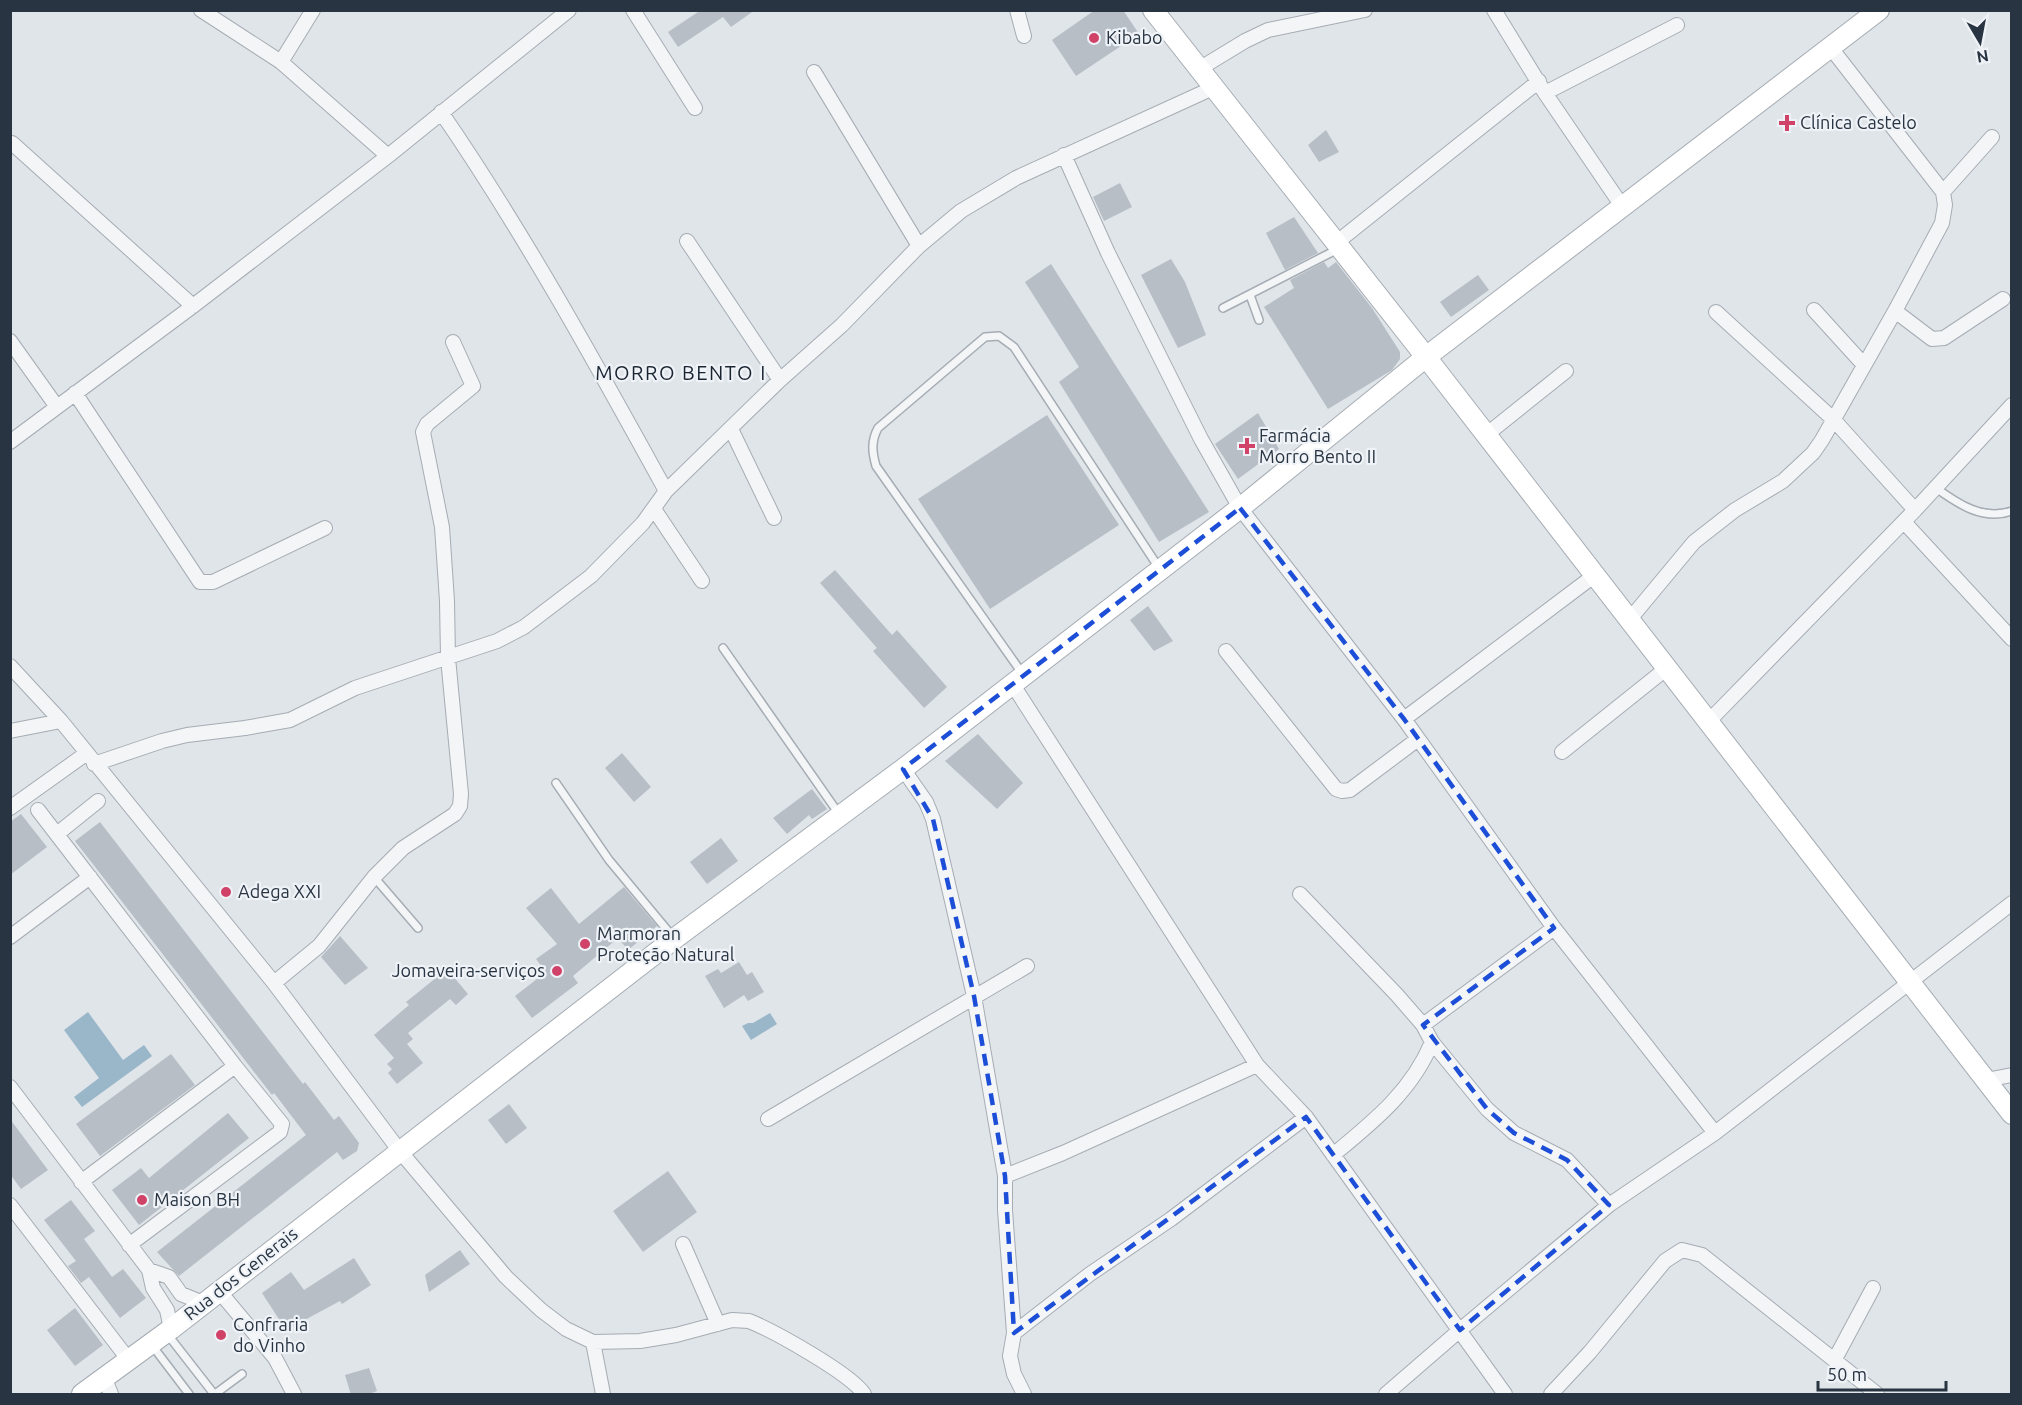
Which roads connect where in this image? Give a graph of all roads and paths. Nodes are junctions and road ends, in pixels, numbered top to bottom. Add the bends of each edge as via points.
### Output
1 (201, 10) edge
2 (313, 10) edge
3 (569, 10) edge
4 (633, 10) edge
5 (1017, 10) edge
6 (1153, 10) edge
7 (1365, 10) edge
8 (1494, 10) edge
9 (1879, 10) edge
10 (1677, 26) dead end
11 (1024, 36) dead end
12 (1832, 48) junction
13 (281, 62) junction
14 (1199, 69) junction
15 (814, 72) dead end
16 (1542, 87) junction
17 (1213, 88) junction
18 (695, 108) dead end
19 (441, 112) junction
20 (1992, 137) dead end
21 (12, 143) edge
22 (1064, 155) junction
23 (387, 156) junction
24 (1943, 192) junction
25 (1622, 206) junction
26 (687, 241) dead end
27 (1338, 245) junction
28 (919, 246) junction
29 (1250, 295) junction
30 (2003, 299) dead end
31 (193, 306) junction
32 (1223, 308) dead end
33 (1814, 310) dead end
34 (1896, 311) junction
35 (1716, 312) dead end
36 (1259, 320) dead end
37 (10, 341) edge
38 (453, 342) dead end
39 (1426, 357) junction
40 (1864, 365) junction
41 (1566, 370) dead end
42 (780, 380) junction
43 (75, 393) junction
44 (2012, 405) edge
45 (57, 407) junction
46 (1833, 419) junction
47 (731, 429) junction
48 (1486, 435) junction
49 (10, 442) edge
50 (1936, 488) junction
51 (666, 490) junction
52 (1240, 508) junction
53 (654, 509) junction
54 (1915, 510) junction
55 (2012, 511) edge
56 (774, 518) dead end
57 (1904, 522) junction
58 (325, 528) dead end
59 (1161, 570) junction
60 (1594, 575) junction
61 (702, 581) dead end
62 (1630, 619) junction
63 (2012, 639) edge
64 (723, 648) dead end
65 (1226, 651) dead end
66 (448, 658) junction
67 (10, 666) edge
68 (1667, 668) junction
69 (1018, 680) junction
70 (1404, 719) junction
71 (61, 721) junction
72 (1708, 722) junction
73 (10, 731) edge
74 (1418, 739) junction
75 (1562, 752) dead end
76 (90, 758) junction
77 (903, 769) junction
78 (556, 783) dead end
79 (98, 801) dead end
80 (10, 808) edge
81 (38, 810) dead end
82 (840, 817) junction
83 (57, 834) junction
84 (90, 877) junction
85 (374, 877) junction
86 (1300, 894) dead end
87 (2012, 903) edge
88 (418, 928) dead end
89 (1554, 928) junction
90 (10, 937) edge
91 (674, 939) junction
92 (1027, 966) dead end
93 (274, 983) junction
94 (1909, 983) junction
95 (974, 996) junction
96 (1423, 1025) junction
97 (1432, 1042) junction
98 (1257, 1065) junction
99 (235, 1066) junction
100 (2012, 1075) edge
101 (1986, 1080) junction
102 (10, 1087) edge
103 (2012, 1114) edge
104 (1306, 1118) junction
105 (768, 1119) dead end
106 (1715, 1133) junction
107 (399, 1150) junction
108 (1333, 1155) junction
109 (1005, 1176) junction
110 (81, 1182) junction
111 (10, 1205) edge
112 (1609, 1205) junction
113 (683, 1244) dead end
114 (129, 1245) junction
115 (149, 1270) junction
116 (166, 1276) junction
117 (153, 1288) junction
118 (1873, 1288) dead end
119 (219, 1291) junction
120 (203, 1303) junction
121 (718, 1324) junction
122 (1460, 1330) junction
123 (1014, 1333) junction
124 (162, 1335) junction
125 (593, 1342) junction
126 (128, 1359) junction
127 (1835, 1359) junction
128 (242, 1374) dead end
129 (108, 1386) edge
130 (82, 1395) edge
131 (189, 1395) edge
132 (214, 1395) edge
133 (294, 1395) edge
134 (603, 1395) edge
135 (864, 1395) edge
136 (1024, 1395) edge
137 (1386, 1395) edge
138 (1505, 1395) edge
139 (1551, 1395) edge
140 (1877, 1395) edge

1 - 13 street
2 - 13 street
3 - 19 street
4 - 18 street
5 - 11 street
6 - 14 street
7 - 14 street via 1268,30
8 - 16 street
9 - 12 street, Rua dos Generais
10 - 16 street
12 - 24 street
12 - 25 street, Rua dos Generais
13 - 23 street
14 - 17 street
15 - 28 street
16 - 25 street
16 - 27 street
17 - 22 street
17 - 27 street
19 - 23 street
19 - 51 street via 484,174
20 - 24 street
21 - 31 street
22 - 28 street via 1016,178 961,212
22 - 52 street via 1108,253
23 - 31 street
24 - 34 street via 1942,223
25 - 39 street, Rua dos Generais
26 - 42 street
27 - 29 lane
27 - 39 street
28 - 42 street via 842,325
29 - 32 lane
29 - 36 lane
30 - 34 street via 1944,338 1932,339
31 - 43 street
33 - 40 street
34 - 40 street
35 - 46 street
37 - 45 street
38 - 66 street via 473,386 427,424 423,432 442,527
39 - 48 street
39 - 52 street, Rua dos Generais
40 - 46 street
41 - 48 street
42 - 47 street
43 - 45 street
43 - 58 street via 201,582 213,582
44 - 50 street
45 - 49 street
46 - 54 street
46 - 62 street via 1812,453 1783,481 1735,510 1694,542
47 - 51 street
47 - 56 street
48 - 60 street
50 - 54 street
50 - 55 lane via 1959,505 1986,514
51 - 53 street
52 - 59 street, Rua dos Generais
52 - 70 street
53 - 61 street
53 - 66 street via 591,576 551,608 497,641
54 - 57 street
57 - 63 street
57 - 72 street
59 - 69 street, Rua dos Generais
59 - 69 lane via 1014,347 999,336 985,337 878,428 873,456
60 - 62 street
60 - 70 street
62 - 68 street
64 - 82 lane
65 - 74 street via 1336,789 1350,790
66 - 76 street via 356,688 290,720 187,735
66 - 85 street via 460,806 455,814 403,848
67 - 71 street
68 - 72 street
68 - 75 street
69 - 77 street, Rua dos Generais
69 - 98 street
70 - 74 street
71 - 73 street
71 - 76 street
72 - 94 street
74 - 89 street
76 - 80 street
76 - 93 street
77 - 82 street, Rua dos Generais
77 - 95 street via 933,819
78 - 91 lane via 609,860
79 - 83 street
81 - 83 street
82 - 91 street, Rua dos Generais
83 - 84 street
84 - 90 street
84 - 99 street
85 - 88 lane
85 - 93 street via 319,946
86 - 96 street
87 - 94 street
89 - 96 street
89 - 106 street
91 - 107 street, Rua dos Generais
92 - 95 street
93 - 107 street
94 - 101 street
94 - 106 street
95 - 105 street
95 - 109 street
96 - 97 street
97 - 108 street via 1419,1070 1397,1098
97 - 112 street via 1487,1109 1514,1133 1567,1160
98 - 104 street
98 - 109 street
99 - 110 street
99 - 114 street via 280,1121 280,1132
100 - 101 street
101 - 103 street
102 - 110 street
104 - 108 street
104 - 123 street
106 - 112 street
107 - 119 street, Rua dos Generais
107 - 125 street via 506,1277 566,1329
108 - 122 street
109 - 123 street
110 - 114 street
111 - 126 street
112 - 122 street
113 - 121 street
114 - 115 street
115 - 116 street
115 - 117 street
116 - 117 street via 156,1280
116 - 120 street via 181,1294
117 - 124 street via 165,1306
118 - 127 street
119 - 120 street, Rua dos Generais
119 - 133 street via 275,1358
120 - 124 street, Rua dos Generais
121 - 125 street via 640,1341
121 - 135 street via 732,1320 760,1325 844,1375
122 - 137 street
122 - 138 street
123 - 136 street via 1010,1356
124 - 126 street, Rua dos Generais
124 - 131 lane
124 - 132 lane
125 - 134 street
126 - 129 street, Rua dos Generais
127 - 139 street via 1702,1255 1682,1250 1665,1261
127 - 140 street
128 - 132 lane
129 - 130 street, Rua dos Generais

